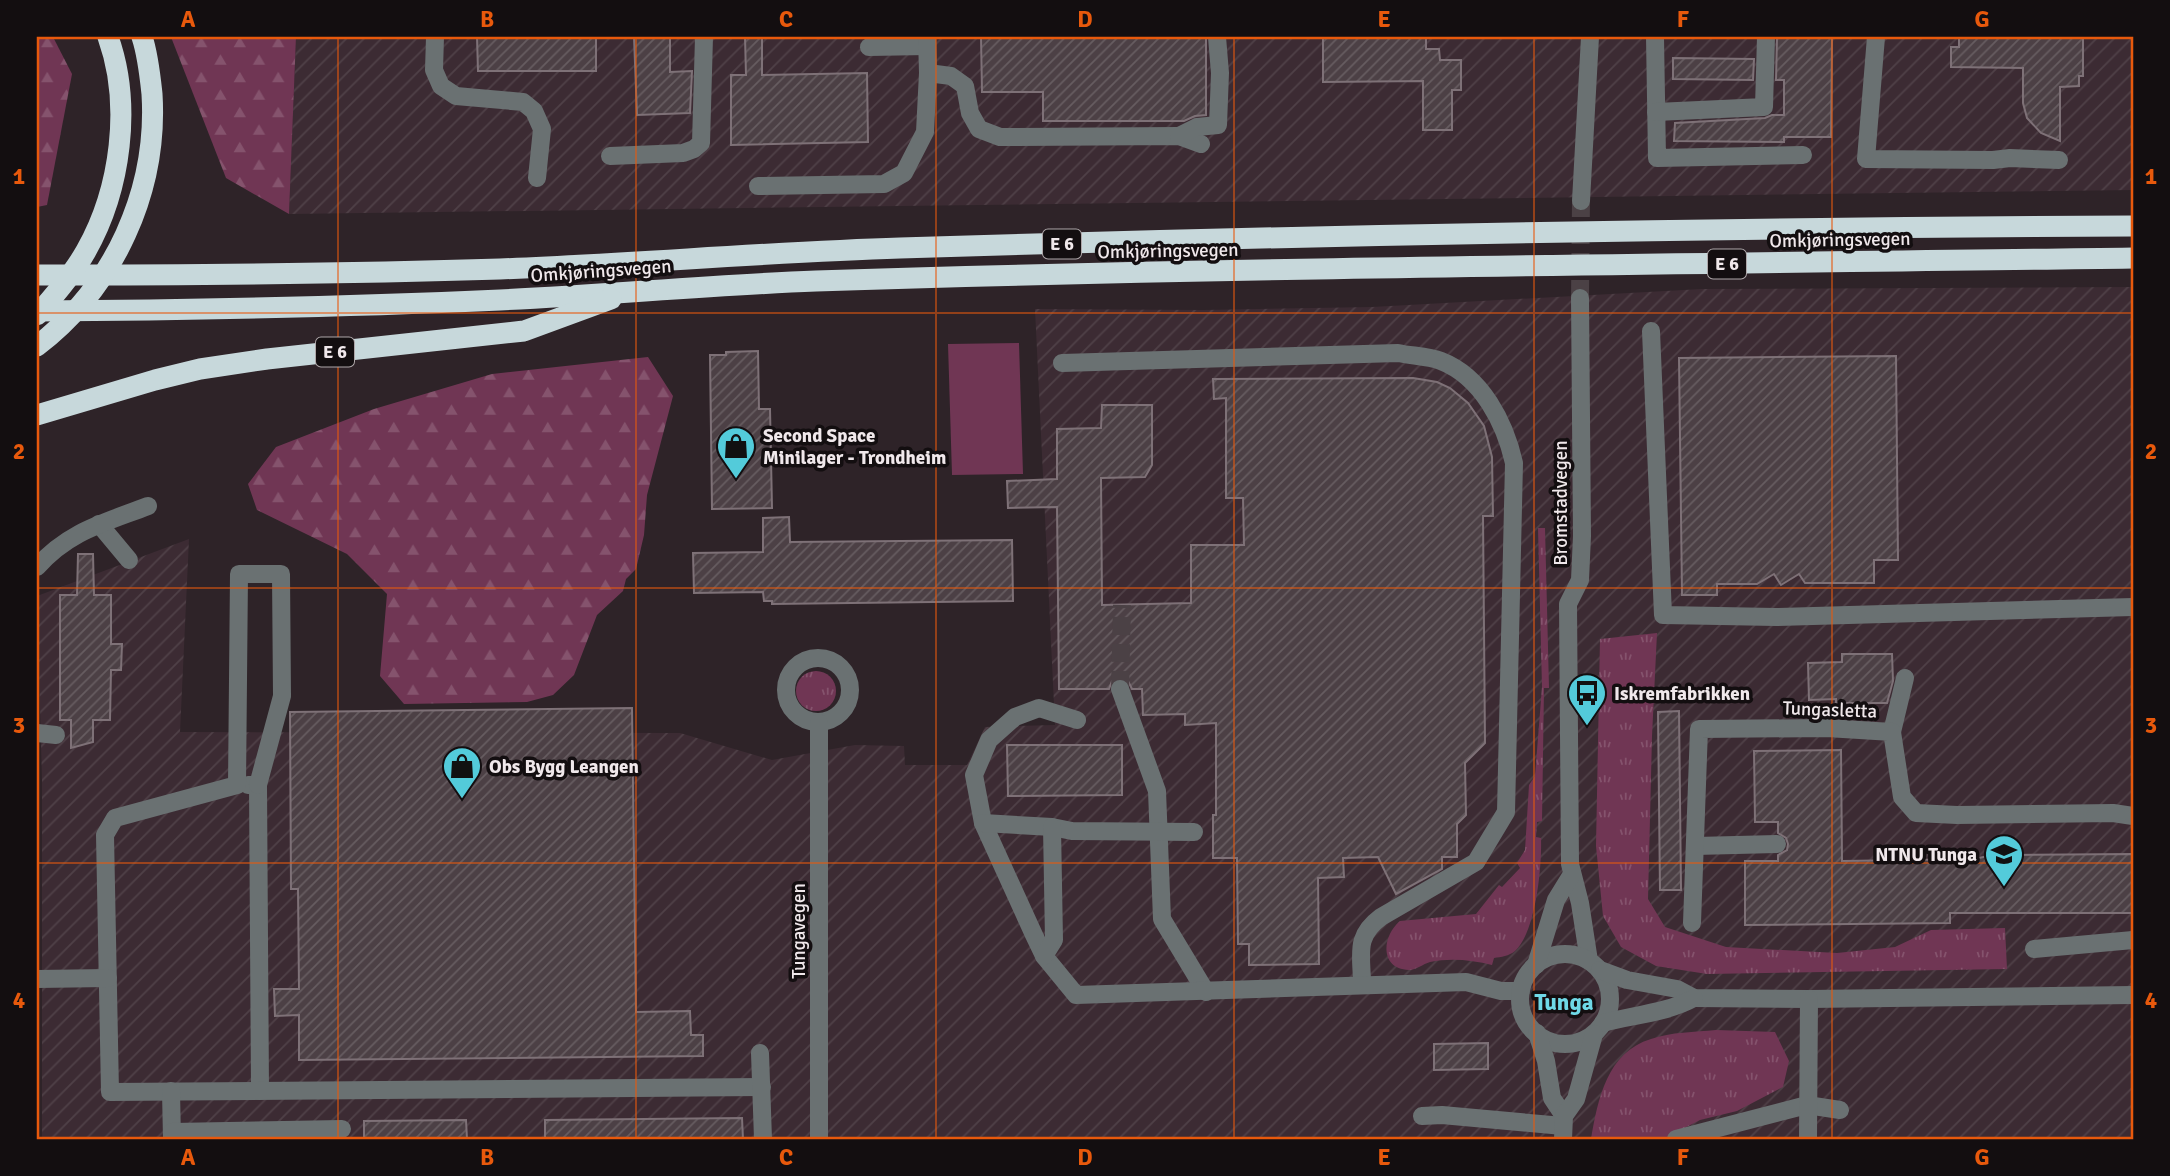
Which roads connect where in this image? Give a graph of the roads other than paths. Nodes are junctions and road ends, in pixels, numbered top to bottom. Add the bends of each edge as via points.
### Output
1 (108, 37) edge
2 (142, 37) edge
3 (435, 37) edge
4 (705, 37) edge
5 (1217, 37) edge
6 (1590, 37) edge
7 (1655, 37) edge
8 (1766, 37) edge
9 (1876, 37) edge
10 (927, 42) edge
11 (869, 47) dead end
12 (928, 73) junction
13 (1656, 112) junction
14 (1179, 135) junction
15 (1200, 144) dead end
16 (1803, 155) dead end
17 (610, 156) dead end
18 (2059, 160) dead end
19 (537, 178) dead end
20 (758, 186) dead end
21 (1581, 201) tunnel mouth
22 (2133, 226) edge
23 (2133, 258) edge
24 (37, 275) edge
25 (632, 290) junction
26 (1580, 298) tunnel mouth
27 (37, 313) edge
28 (1651, 331) dead end
29 (37, 346) edge
30 (1062, 363) dead end
31 (37, 415) edge
32 (148, 506) dead end
33 (99, 524) junction
34 (129, 560) dead end
35 (37, 567) edge
36 (2133, 607) edge
37 (1905, 678) dead end
38 (1120, 689) tunnel mouth
39 (1077, 720) dead end
40 (819, 723) dead end
41 (1892, 732) junction
42 (37, 733) edge
43 (56, 735) dead end
44 (237, 785) junction
45 (258, 785) junction
46 (2133, 816) edge
47 (983, 823) junction
48 (1052, 828) junction
49 (1194, 832) dead end
50 (1777, 844) dead end
51 (1695, 846) junction
52 (1572, 874) junction
53 (1692, 923) dead end
54 (2133, 940) edge
55 (2034, 949) dead end
56 (1044, 956) junction
57 (1536, 965) junction
58 (1595, 966) junction
59 (108, 978) junction
60 (37, 979) edge
61 (1362, 985) junction
62 (1521, 991) junction
63 (1206, 992) junction
64 (2133, 995) edge
65 (1694, 998) junction
66 (1809, 999) junction
67 (1599, 1029) junction
68 (1537, 1033) junction
69 (760, 1053) dead end
70 (762, 1087) junction
71 (171, 1091) junction
72 (260, 1091) junction
73 (1807, 1105) junction
74 (1840, 1110) dead end
75 (1422, 1116) dead end
76 (1563, 1127) edge
77 (342, 1129) dead end
78 (229, 1135) edge
79 (172, 1136) edge
80 (763, 1139) edge
81 (819, 1139) edge
82 (1676, 1139) edge
83 (1808, 1139) edge

1 - 27 highway, E 6 via 120,88 121,127 110,188 87,249
2 - 29 highway via 153,114 150,157 140,197 125,238 105,272 69,317
3 - 19 street via 434,70 441,86 456,96 523,102 534,111 542,129
4 - 17 street via 701,143 683,153
5 - 14 street via 1218,125
6 - 21 street
7 - 13 street
8 - 13 street via 1764,107
9 - 18 street via 1866,159
10 - 11 street
10 - 12 street
12 - 14 street via 951,76 965,86 970,113 979,129 1000,137
12 - 20 street via 925,132 904,173 884,184
13 - 16 street via 1657,158
14 - 15 street
22 - 24 highway, Omkjøringsvegen / E 6 via 1768,228 1001,245 505,269
23 - 25 highway, Omkjøringsvegen / E 6 via 1001,276
25 - 27 highway, Omkjøringsvegen / E 6 via 506,299
25 - 31 highway, E 6 via 524,331 200,369
26 - 52 street, Bromstadvegen via 1582,536 1580,580 1568,604
28 - 36 street via 1663,615 1776,617
30 - 61 street via 1398,354 1441,361 1474,382 1496,413 1514,463 1506,812 1476,862 1369,926 1362,936
32 - 33 street
33 - 34 street
33 - 35 street via 55,547
37 - 41 street
38 - 63 street via 1157,791 1161,919
39 - 47 street via 1038,708 1015,717 989,740 974,775
40 - 81 street, Tungavegen
41 - 46 street, Tungasletta via 1902,797 1916,813
41 - 51 street, Tungasletta via 1826,727 1699,729
42 - 43 street
44 - 45 street
44 - 45 street via 239,573 281,574 282,696
44 - 59 street via 115,818 105,835
45 - 72 street
47 - 48 street
47 - 56 street
48 - 49 street
48 - 56 street via 1054,940
50 - 51 street
51 - 53 street, Tungasletta
52 - 57 street via 1556,900
52 - 58 street, Bromstadvegen
54 - 55 street
56 - 63 street via 1076,995
57 - 58 street via 1563,954
57 - 62 street
58 - 65 street
58 - 67 street via 1607,982 1610,996
59 - 60 street
59 - 71 street via 110,1091
61 - 62 street via 1466,982
61 - 63 street
62 - 68 street via 1524,1017
64 - 66 street
65 - 66 street
65 - 67 street
66 - 73 street
67 - 68 street via 1568,1044 1554,1043
67 - 76 street
68 - 76 street
69 - 70 street
70 - 72 street
70 - 80 street
71 - 72 street
71 - 79 street
73 - 74 street
73 - 82 street
73 - 83 street
75 - 76 street
77 - 78 street
78 - 79 street

